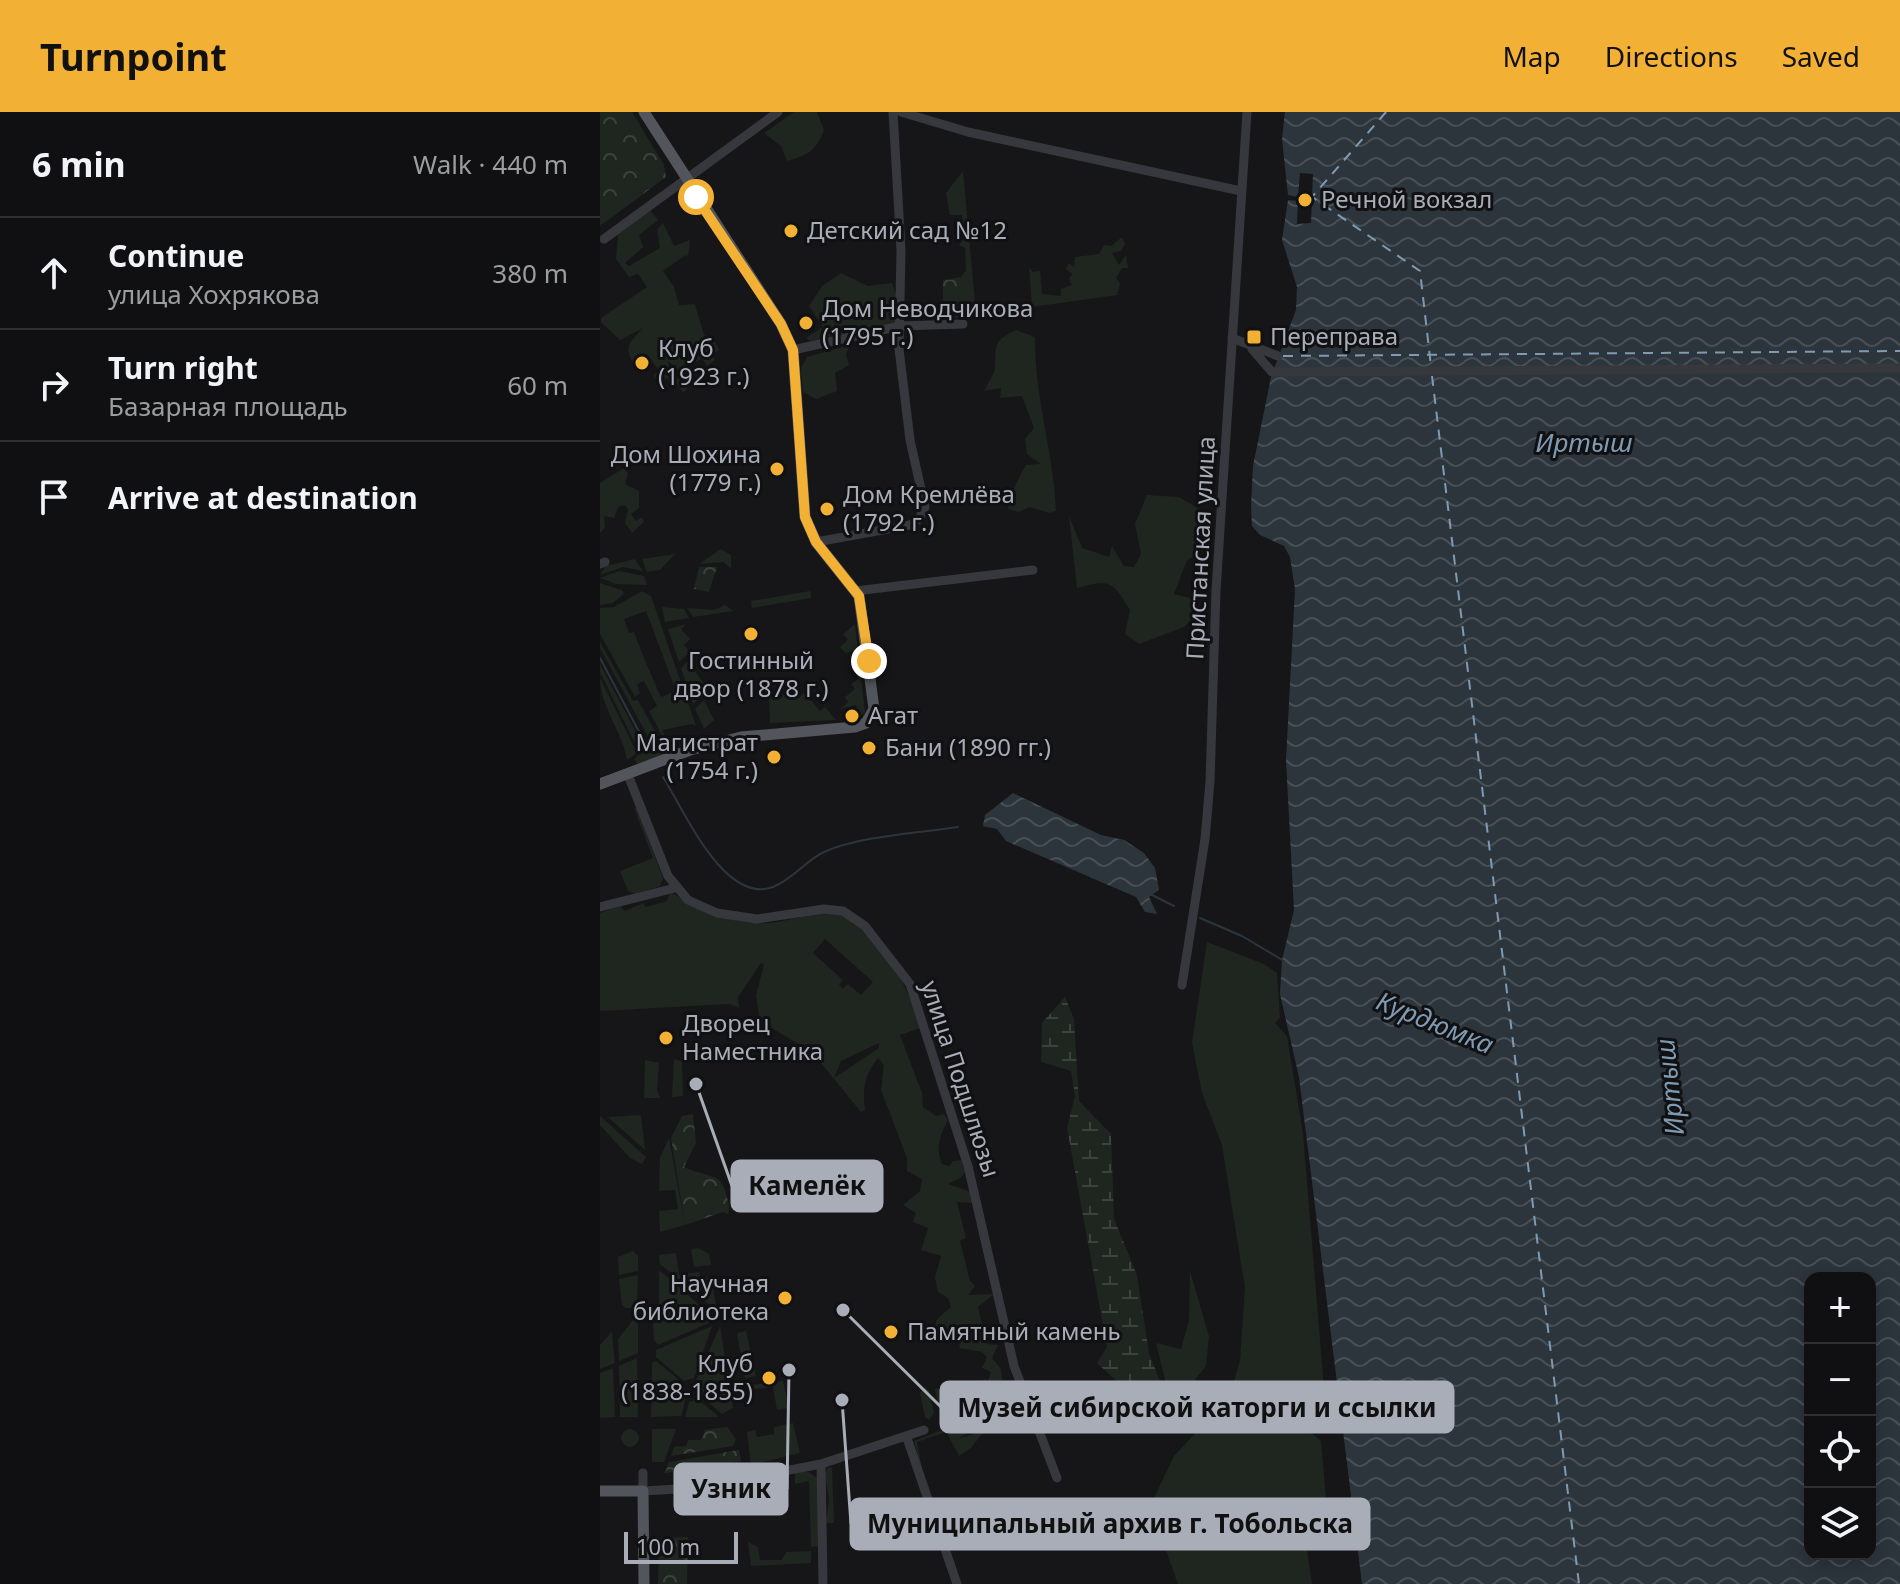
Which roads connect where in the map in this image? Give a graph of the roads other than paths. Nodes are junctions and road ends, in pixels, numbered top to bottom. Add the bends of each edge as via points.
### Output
1 (644, 112) edge
2 (778, 112) edge
3 (893, 112) edge
4 (901, 112) edge
5 (1247, 112) edge
6 (687, 181) junction
7 (1241, 191) junction
8 (604, 239) dead end
9 (963, 324) dead end
10 (900, 326) junction
11 (1232, 338) junction
12 (1252, 349) junction
13 (793, 350) junction
14 (1278, 356) dead end
15 (1900, 368) edge
16 (816, 542) junction
17 (1033, 570) dead end
18 (855, 591) junction
19 (633, 773) junction
20 (600, 784) edge
21 (675, 888) junction
22 (600, 907) edge
23 (1182, 985) dead end
24 (924, 1430) dead end
25 (907, 1438) junction
26 (821, 1464) junction
27 (643, 1473) dead end
28 (1057, 1478) dead end
29 (600, 1491) edge
30 (643, 1491) junction
31 (644, 1584) edge
32 (823, 1584) edge
33 (957, 1584) edge

1 - 6 main road
2 - 6 street
3 - 10 street
4 - 7 street via 968,132
5 - 7 street, Пристанская улица
6 - 8 street
6 - 13 main road
7 - 11 street, Пристанская улица
9 - 10 street
10 - 13 street
10 - 16 street via 904,394 923,515 910,525
11 - 12 street
11 - 23 street, Пристанская улица via 1210,782
12 - 14 street
12 - 15 street via 1272,372
13 - 16 main road via 805,517
16 - 18 main road
17 - 18 street
18 - 19 main road via 863,611 874,704 866,723 705,745
19 - 20 main road
19 - 21 street
21 - 22 street
21 - 28 street, улица Подшлюзы via 701,908 743,917 843,911 865,926 908,980 971,1178 1014,1366
24 - 25 street
25 - 26 street
25 - 33 street
26 - 30 street via 695,1488
26 - 32 street
27 - 30 street
29 - 30 main road
30 - 31 main road

